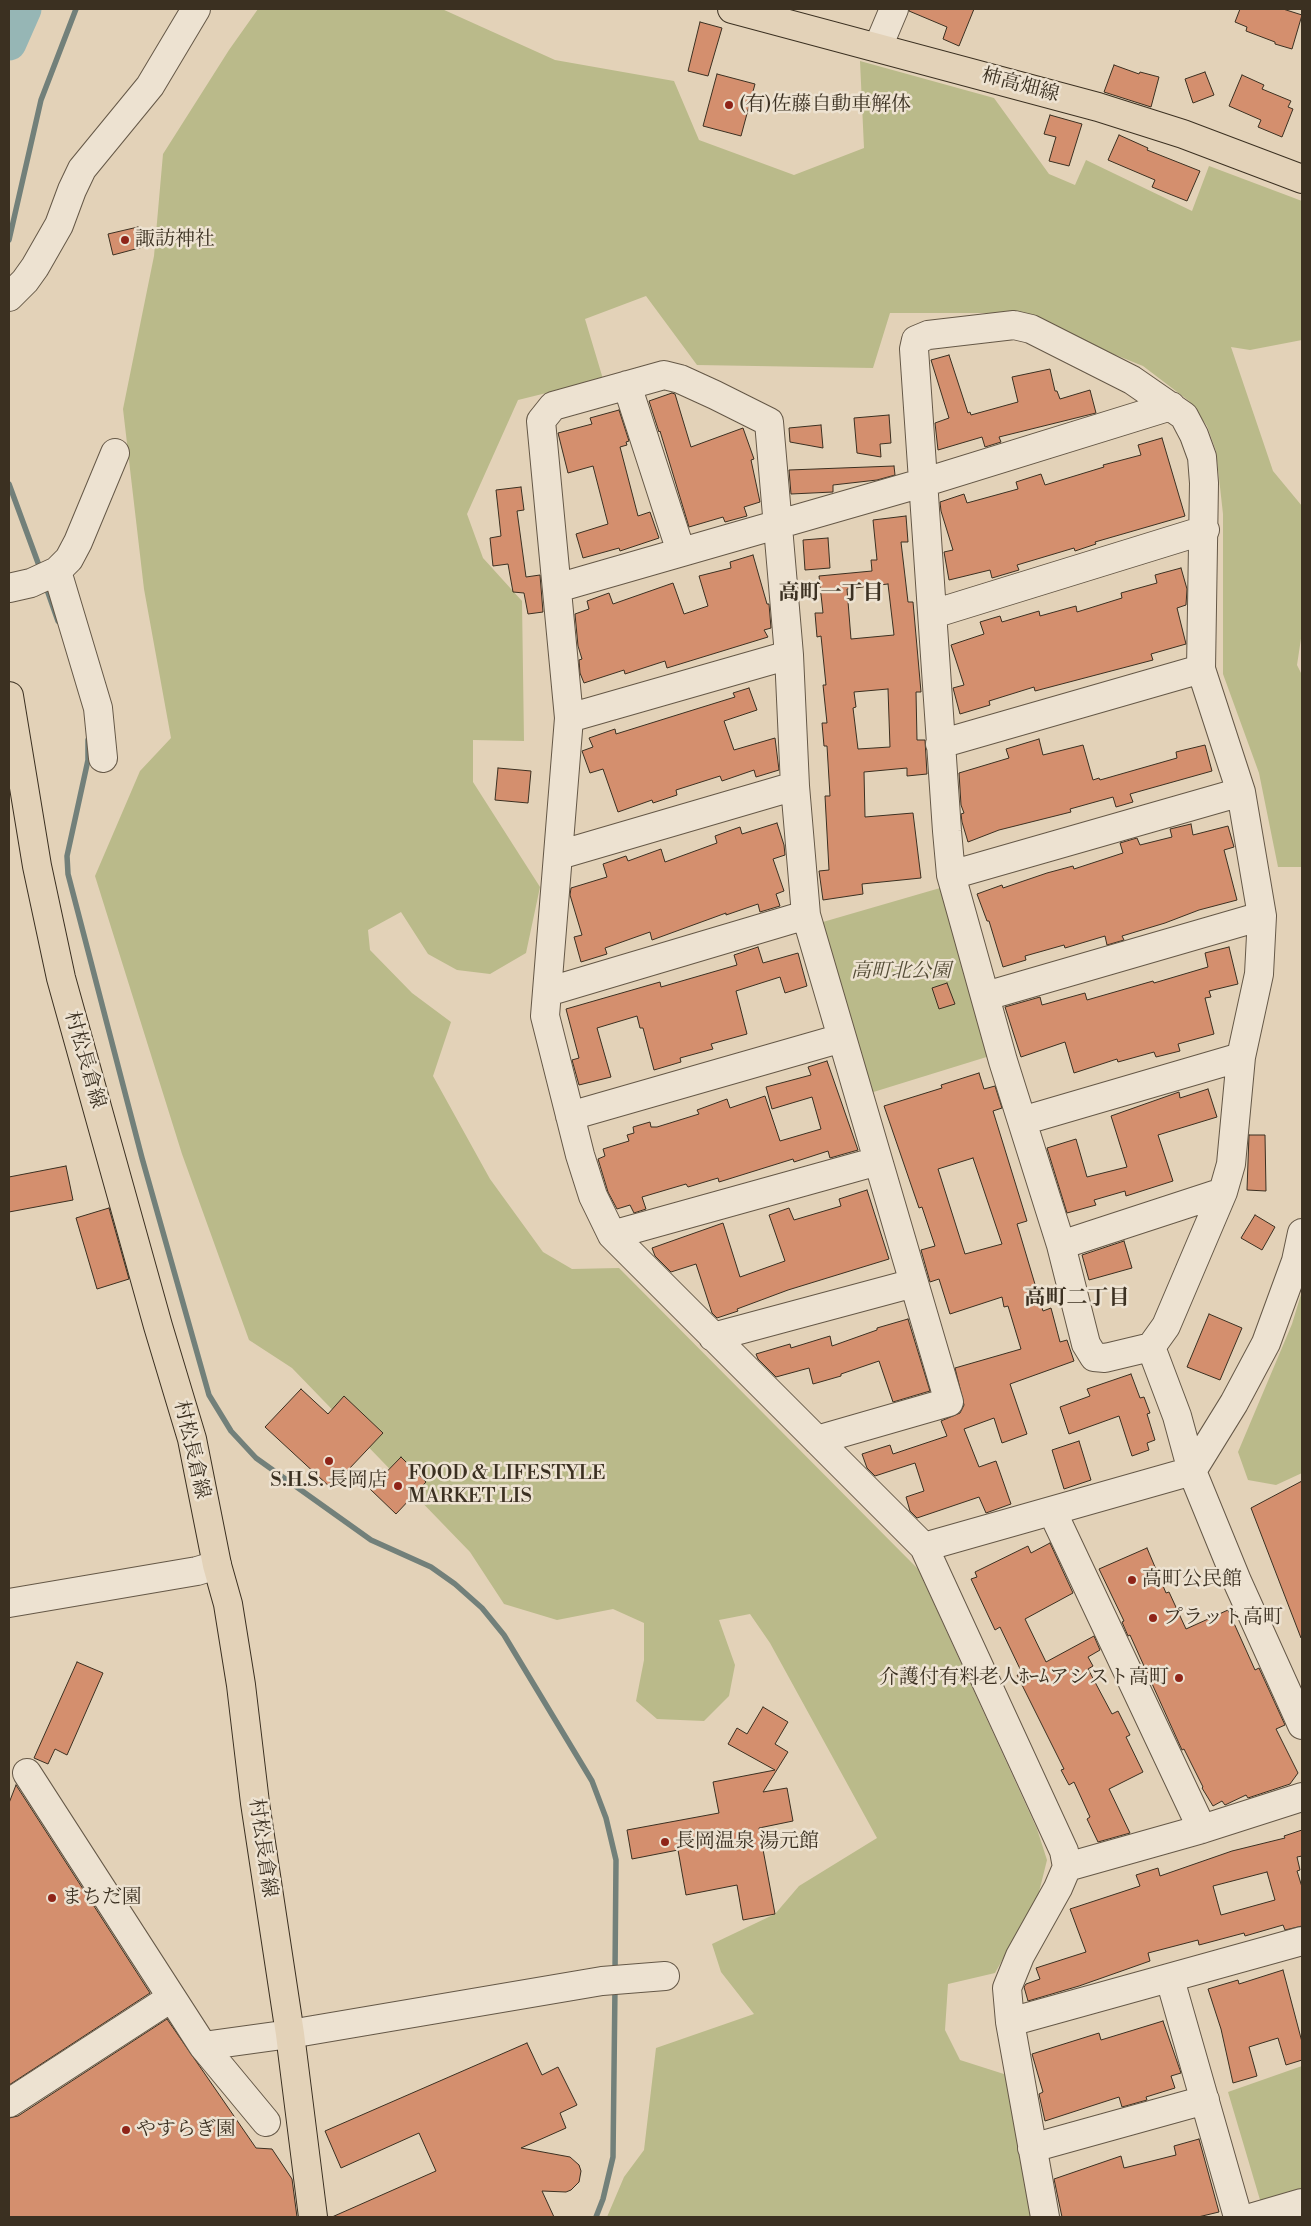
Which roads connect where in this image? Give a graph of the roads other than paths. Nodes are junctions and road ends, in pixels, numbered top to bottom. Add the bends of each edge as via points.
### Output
1 (196, 9) edge
2 (732, 9) edge
3 (894, 9) edge
4 (878, 47) junction
5 (1302, 179) edge
6 (11, 295) edge
7 (627, 385) junction
8 (1171, 406) junction
9 (115, 453) dead end
10 (922, 483) junction
11 (778, 524) junction
12 (1204, 530) junction
13 (681, 552) junction
14 (57, 572) junction
15 (20, 585) edge
16 (557, 588) junction
17 (933, 614) junction
18 (789, 655) junction
19 (1201, 669) junction
20 (9, 696) edge
21 (569, 718) junction
22 (940, 744) junction
23 (103, 758) dead end
24 (795, 786) junction
25 (1241, 792) junction
26 (559, 855) junction
27 (951, 875) junction
28 (806, 915) junction
29 (1262, 916) junction
30 (547, 992) junction
31 (986, 996) junction
32 (842, 1038) junction
33 (1240, 1057) junction
34 (570, 1116) junction
35 (1022, 1121) junction
36 (878, 1161) junction
37 (1223, 1192) junction
38 (1302, 1233) edge
39 (612, 1235) junction
40 (1060, 1244) junction
41 (914, 1283) junction
42 (713, 1338) junction
43 (1151, 1347) junction
44 (818, 1440) junction
45 (1192, 1471) junction
46 (1052, 1510) junction
47 (924, 1547) junction
48 (217, 1565) junction
49 (9, 1603) edge
50 (1302, 1725) edge
51 (27, 1773) dead end
52 (1302, 1796) edge
53 (1202, 1829) junction
54 (1067, 1867) junction
55 (1302, 1941) edge
56 (665, 1976) dead end
57 (1170, 1979) junction
58 (171, 1998) junction
59 (1010, 2022) junction
60 (290, 2034) junction
61 (203, 2046) junction
62 (1204, 2100) junction
63 (9, 2103) edge
64 (266, 2122) dead end
65 (1032, 2148) junction
66 (1302, 2203) edge
67 (313, 2217) edge
68 (1045, 2217) edge
69 (1238, 2217) edge
70 (1254, 2217) edge

1 - 6 street via 150,86 82,169 59,225 35,267
2 - 4 main road, 柿高畑線
3 - 4 street
4 - 5 main road, 柿高畑線 via 1098,107 1183,134
7 - 11 street via 664,374 769,422
7 - 13 street
7 - 16 street via 553,406 541,421
8 - 10 street
8 - 10 street via 1132,380 1031,329 1014,325 928,335 916,340 914,349
8 - 12 street via 1184,416 1202,458
9 - 14 street via 78,542
10 - 11 street
10 - 17 street
11 - 13 street
11 - 18 street
12 - 17 street
12 - 19 street
13 - 16 street
14 - 15 street
14 - 23 street via 98,708
16 - 21 street
17 - 22 street
18 - 21 street
18 - 24 street
19 - 22 street
19 - 25 street
20 - 48 main road, 村松長倉線 via 37,866 61,978 192,1439
21 - 26 street
22 - 27 street
24 - 26 street
24 - 28 street
25 - 27 street
25 - 29 street
26 - 30 street
27 - 31 street
28 - 30 street
28 - 32 street
29 - 31 street
29 - 33 street via 1259,974
30 - 34 street via 545,1016
31 - 35 street
32 - 34 street
32 - 36 street
33 - 35 street
33 - 37 street via 1231,1164
34 - 39 street via 593,1196
35 - 40 street
36 - 39 street
36 - 41 street
37 - 40 street
37 - 43 street via 1166,1326
38 - 45 street via 1296,1261 1266,1343
39 - 42 street
40 - 43 street via 1086,1344 1094,1357 1105,1358
41 - 42 street
41 - 44 street via 949,1402
42 - 44 street
43 - 45 street via 1177,1416
44 - 47 street
45 - 46 street
45 - 50 street
46 - 47 street
46 - 53 street
47 - 54 street via 1064,1851
48 - 49 street
48 - 60 main road, 村松長倉線 via 228,1604 241,1685 255,1803
51 - 58 street
52 - 53 street
53 - 54 street
54 - 59 street via 1020,1956 1007,1988
55 - 57 street
56 - 60 street via 602,1982
57 - 59 street
57 - 62 street
58 - 61 street
58 - 63 street
59 - 65 street
60 - 61 street
60 - 67 main road, 村松長倉線
61 - 64 street
62 - 65 street
62 - 69 street
65 - 68 street
66 - 70 street

